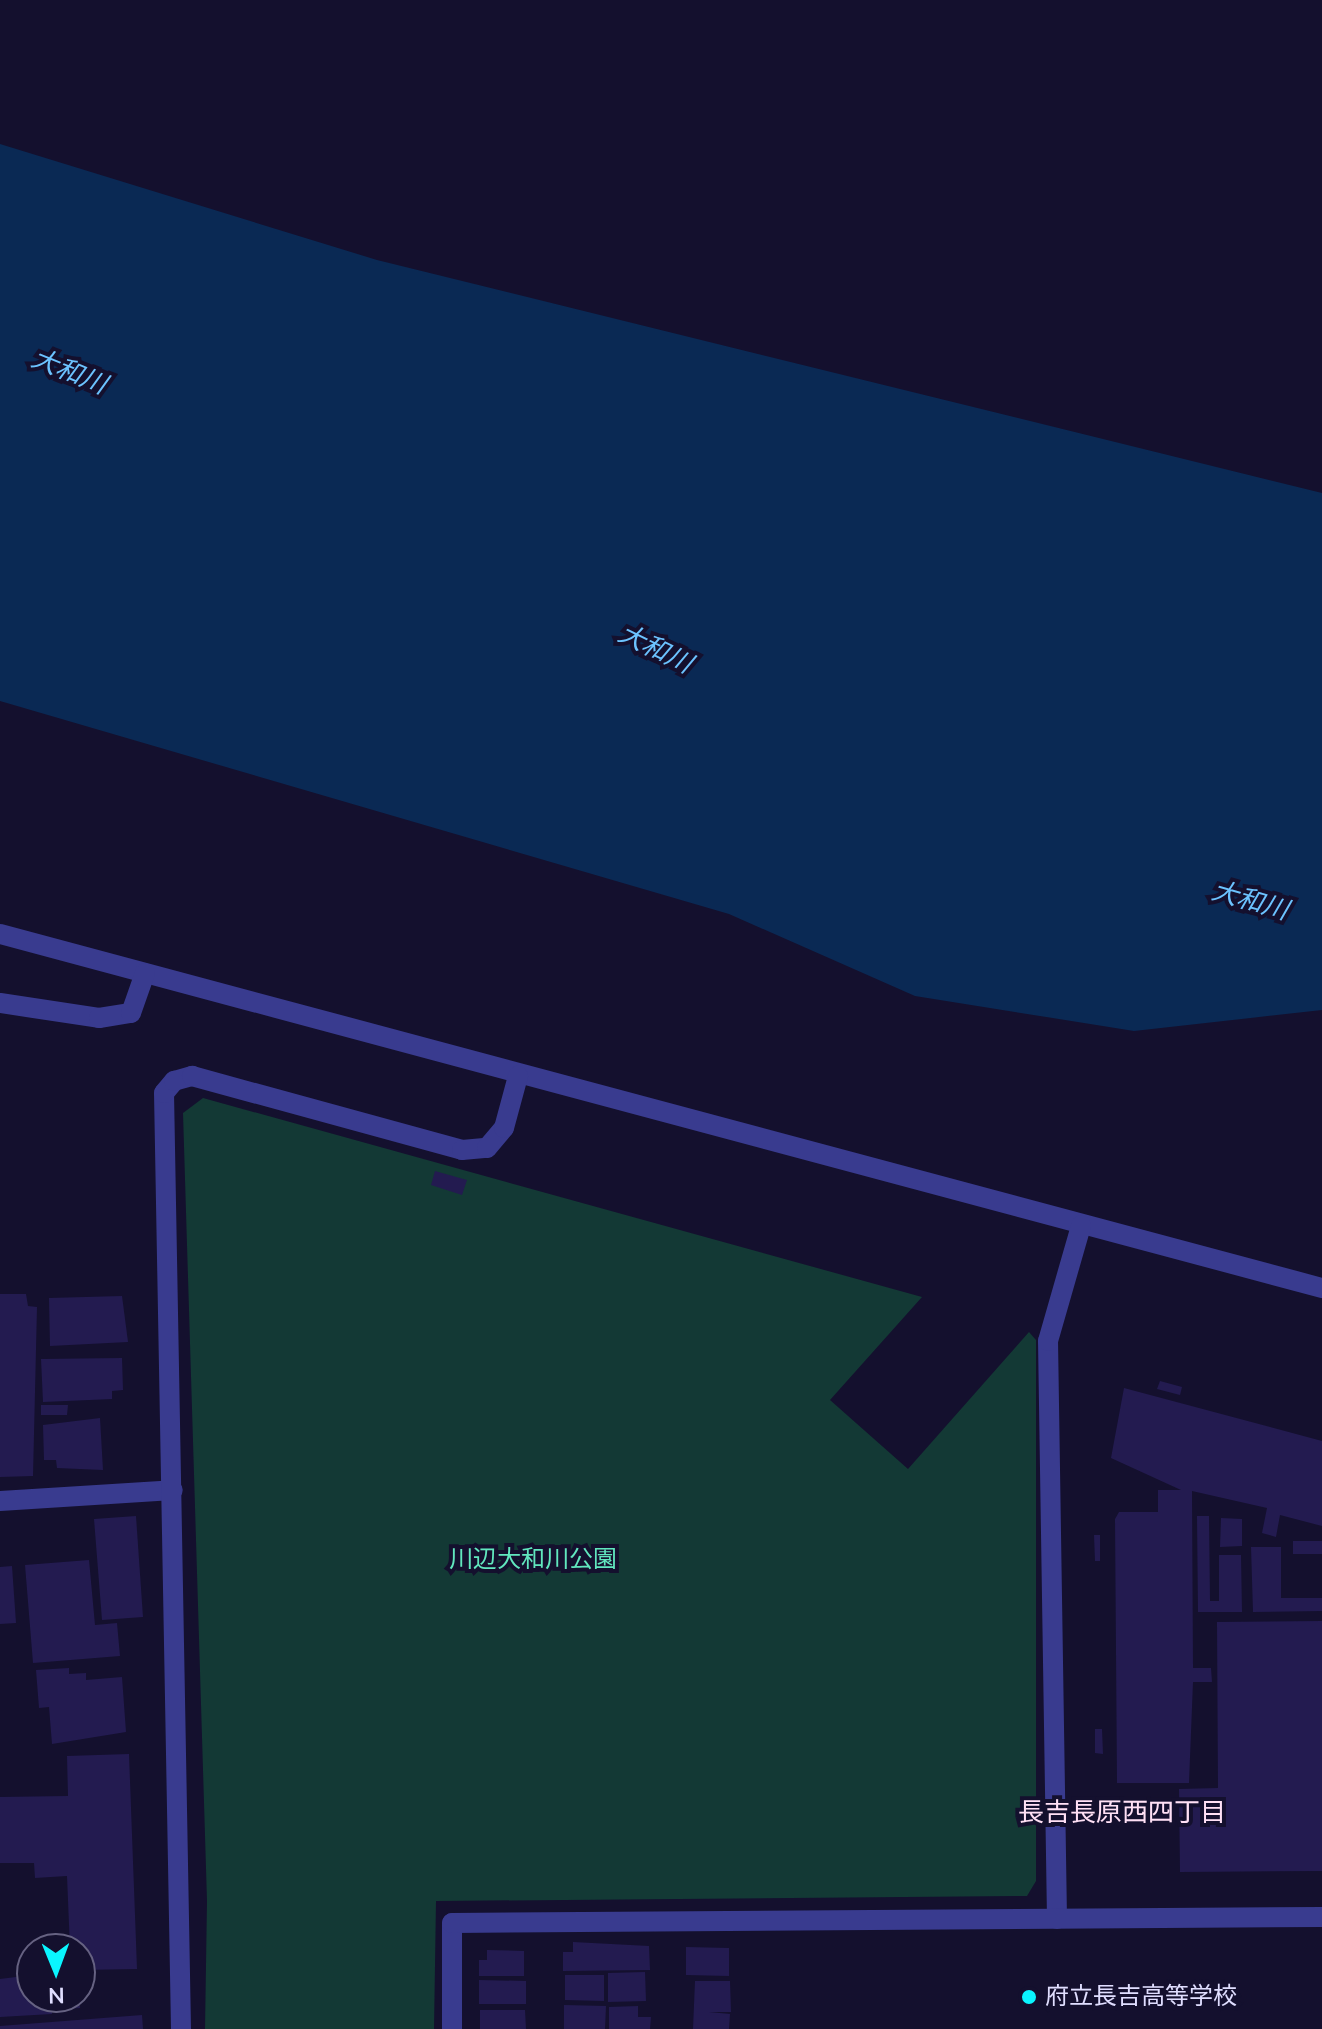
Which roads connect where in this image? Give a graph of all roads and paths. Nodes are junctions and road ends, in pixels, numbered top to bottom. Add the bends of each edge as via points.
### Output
1 (0, 934) edge
2 (145, 973) junction
3 (0, 1003) edge
4 (518, 1076) junction
5 (1081, 1226) junction
6 (1322, 1288) edge
7 (173, 1490) junction
8 (0, 1501) edge
9 (1322, 1917) edge
10 (1057, 1919) junction
11 (181, 2029) edge
12 (452, 2029) edge

1 - 2 street
2 - 3 street via 131,1013 99,1018
2 - 4 street
4 - 5 street
4 - 7 street via 504,1128 487,1148 462,1150 192,1076 174,1081 164,1093
5 - 6 street
5 - 10 street via 1048,1341
7 - 8 street
7 - 11 street
9 - 10 street
10 - 12 street via 452,1923

